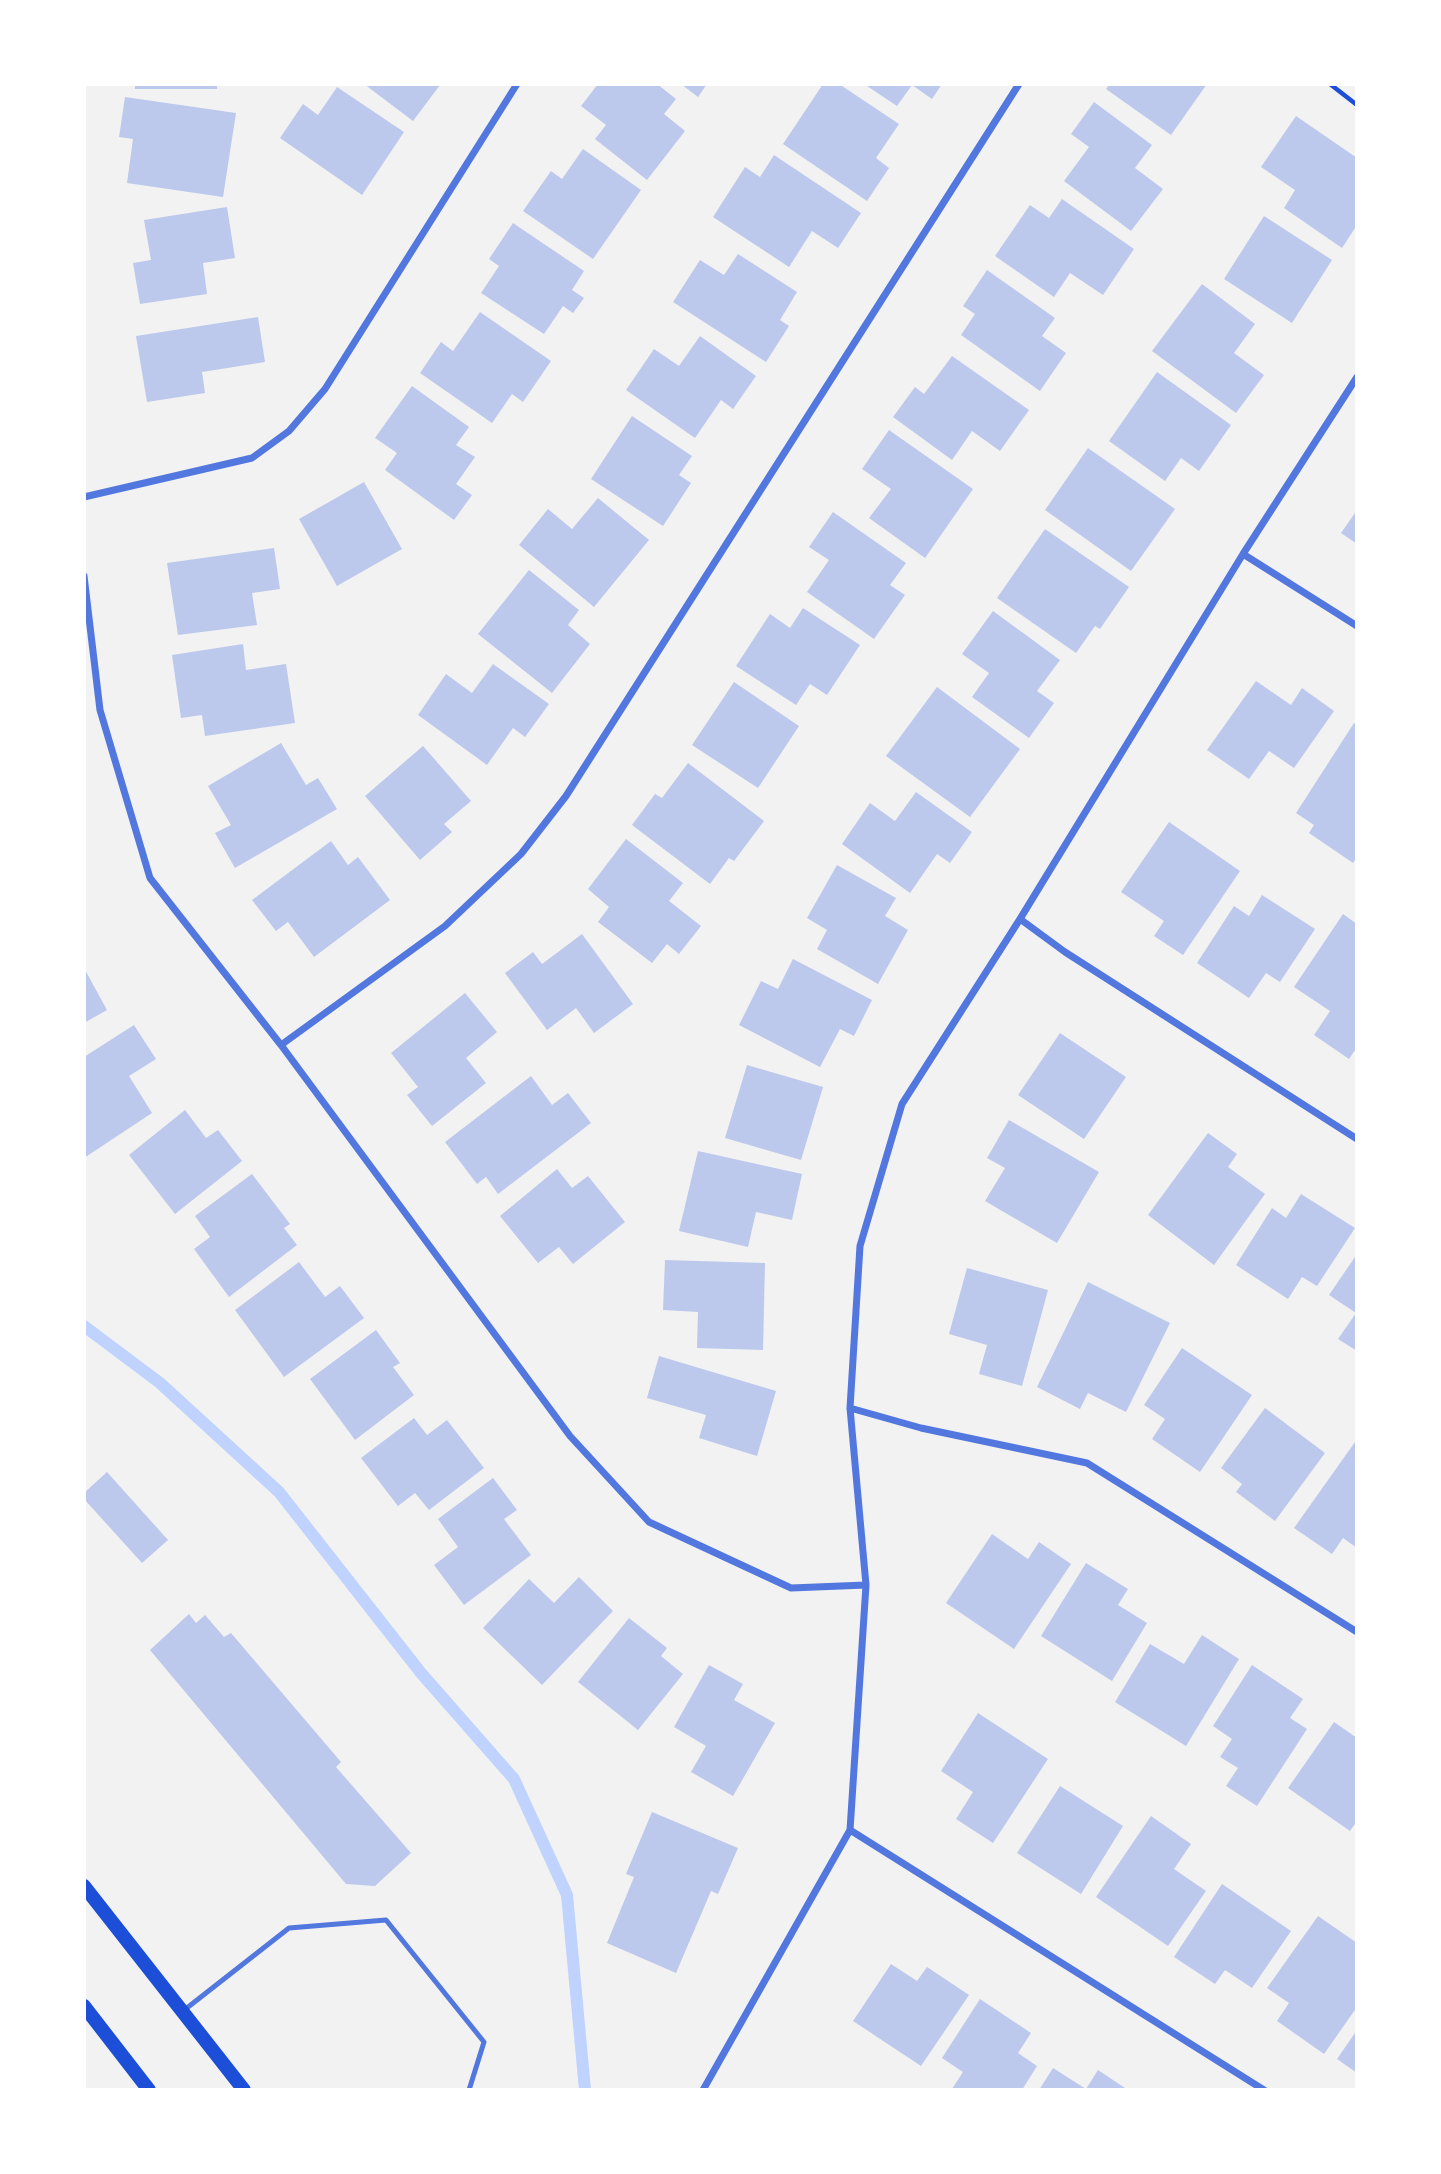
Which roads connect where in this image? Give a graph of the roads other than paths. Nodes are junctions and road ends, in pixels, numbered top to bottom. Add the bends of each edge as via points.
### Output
1 (517, 84) edge
2 (1019, 84) edge
3 (1357, 377) edge
4 (84, 497) edge
5 (1242, 554) junction
6 (84, 576) edge
7 (1357, 626) edge
8 (1020, 919) junction
9 (281, 1045) junction
10 (1357, 1139) edge
11 (850, 1408) junction
12 (866, 1586) junction
13 (1357, 1632) edge
14 (849, 1830) junction
15 (84, 1886) edge
16 (84, 2006) edge
17 (183, 2011) junction
18 (149, 2090) edge
19 (244, 2090) edge
20 (469, 2090) edge
21 (703, 2090) edge
22 (1264, 2090) edge

1 - 4 street via 325,389 289,431 252,458
2 - 9 street via 559,805 521,854 445,926
3 - 5 street
5 - 7 street
5 - 8 street
6 - 9 street via 100,710 150,878
8 - 10 street
8 - 11 street via 902,1104 860,1246
9 - 12 street via 570,1436 649,1522 791,1588
11 - 12 street
11 - 13 street via 920,1428 1087,1463
12 - 14 street
14 - 21 street
14 - 22 street
15 - 17 main road
16 - 18 main road
17 - 19 main road
17 - 20 lane via 289,1928 386,1920 484,2042

